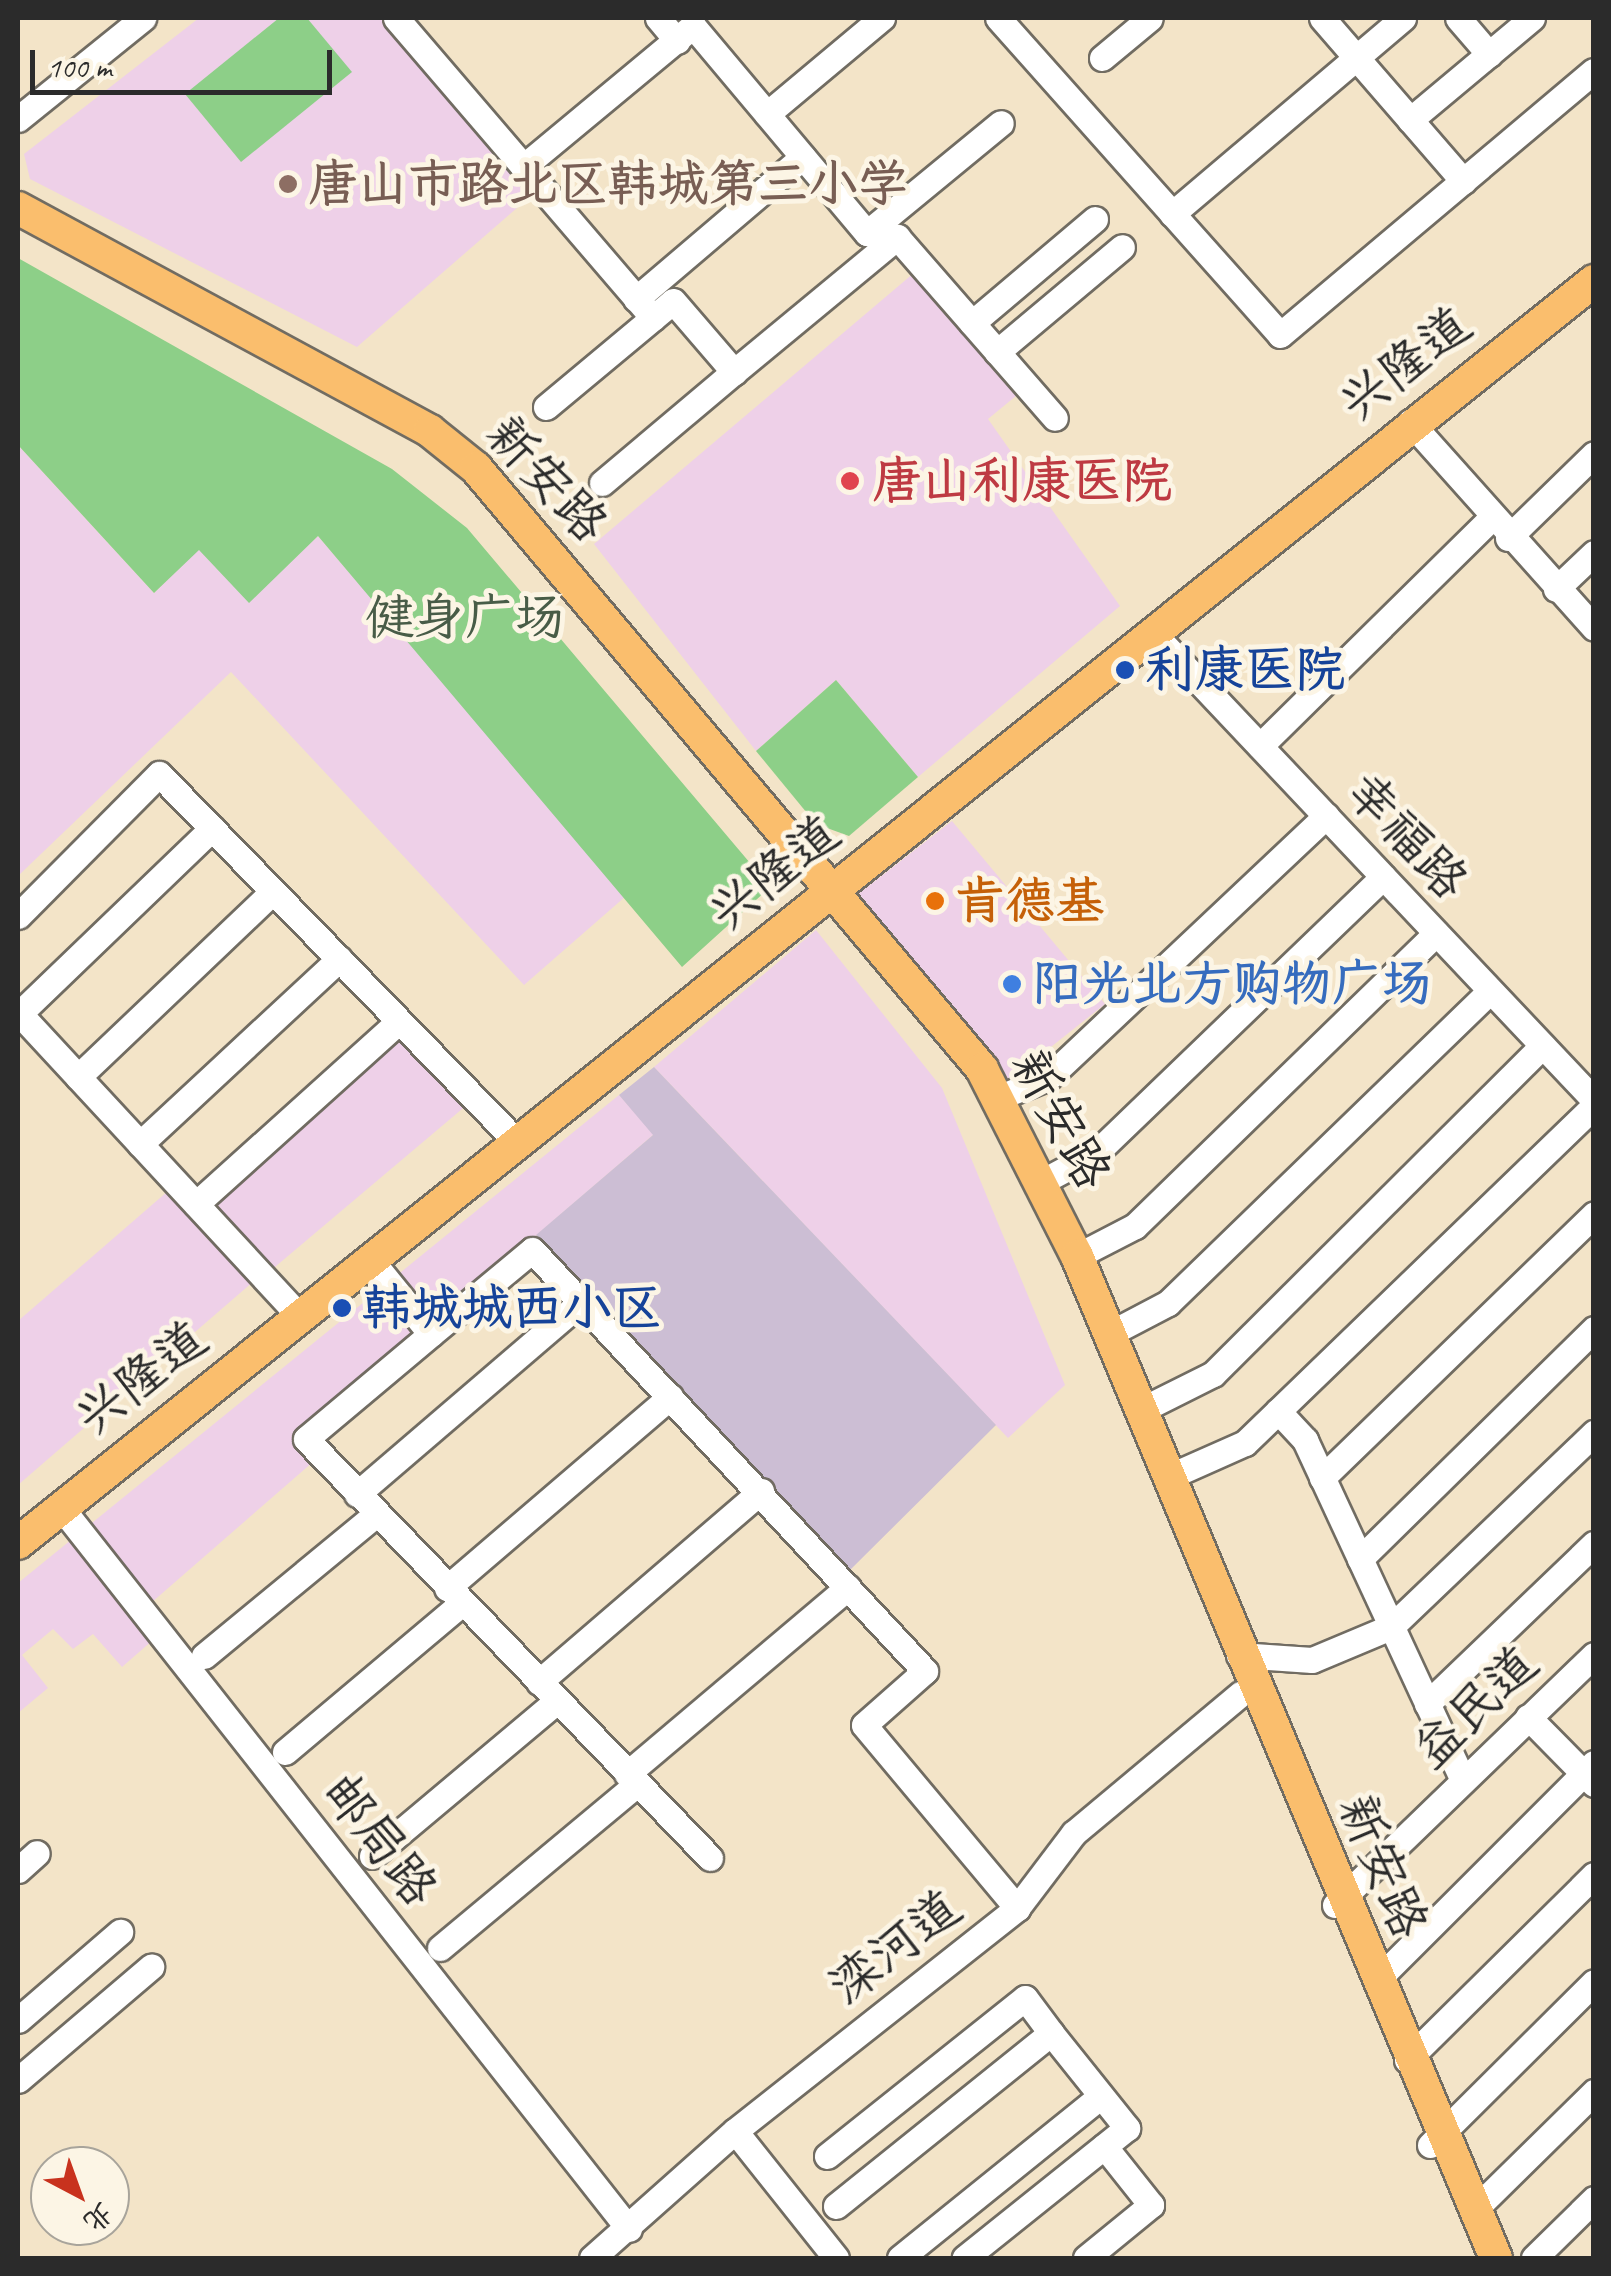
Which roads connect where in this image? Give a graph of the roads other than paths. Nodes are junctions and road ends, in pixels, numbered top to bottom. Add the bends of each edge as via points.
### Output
1 (142, 18) edge
2 (396, 18) edge
3 (658, 18) edge
4 (882, 18) edge
5 (998, 18) edge
6 (1150, 18) edge
7 (1322, 18) edge
8 (1404, 18) edge
9 (1458, 18) edge
10 (1532, 18) edge
11 (689, 28) edge
12 (1489, 54) junction
13 (1102, 58) dead end
14 (1356, 58) junction
15 (1594, 71) edge
16 (767, 114) junction
17 (18, 119) edge
18 (1410, 120) junction
19 (1001, 123) dead end
20 (803, 158) junction
21 (523, 166) junction
22 (1463, 181) junction
23 (18, 208) edge
24 (1172, 214) junction
25 (1095, 220) dead end
26 (18, 224) edge
27 (866, 233) junction
28 (897, 237) junction
29 (1122, 247) dead end
30 (1594, 281) edge
31 (645, 308) junction
32 (972, 323) junction
33 (997, 352) junction
34 (734, 372) junction
35 (546, 407) dead end
36 (1055, 418) dead end
37 (1410, 422) junction
38 (1594, 454) edge
39 (602, 484) dead end
40 (1490, 518) junction
41 (1508, 538) junction
42 (1594, 553) edge
43 (1556, 589) junction
44 (1591, 622) edge
45 (1154, 634) junction
46 (1260, 746) junction
47 (1326, 816) junction
48 (212, 828) junction
49 (1383, 877) junction
50 (273, 892) junction
51 (824, 898) junction
52 (18, 916) edge
53 (1436, 932) junction
54 (339, 959) junction
55 (1490, 990) junction
56 (18, 1013) edge
57 (399, 1021) junction
58 (1542, 1046) junction
59 (78, 1078) junction
60 (1000, 1097) junction
61 (1594, 1103) edge
62 (518, 1143) junction
63 (140, 1144) junction
64 (1043, 1181) junction
65 (196, 1204) junction
66 (1594, 1214) edge
67 (1077, 1256) junction
68 (371, 1260) junction
69 (580, 1303) junction
70 (300, 1316) junction
71 (1594, 1330) edge
72 (431, 1334) junction
73 (1109, 1334) junction
74 (670, 1396) junction
75 (1278, 1411) junction
76 (1139, 1412) junction
77 (1594, 1433) edge
78 (1166, 1478) junction
79 (1322, 1478) junction
80 (762, 1491) junction
81 (357, 1494) junction
82 (60, 1506) junction
83 (376, 1514) junction
84 (18, 1544) edge
85 (1594, 1544) edge
86 (1360, 1559) junction
87 (848, 1587) junction
88 (454, 1595) junction
89 (1391, 1627) junction
90 (1594, 1654) edge
91 (204, 1656) dead end
92 (1240, 1656) junction
93 (548, 1692) junction
94 (1240, 1694) junction
95 (1427, 1704) junction
96 (1528, 1717) junction
97 (286, 1752) dead end
98 (1590, 1774) edge
99 (632, 1779) junction
100 (1464, 1780) junction
101 (372, 1856) dead end
102 (710, 1858) dead end
103 (1594, 1875) edge
104 (1338, 1902) junction
105 (1017, 1908) junction
106 (120, 1932) dead end
107 (440, 1948) dead end
108 (150, 1967) dead end
109 (1376, 1980) junction
110 (1594, 1982) edge
111 (18, 2020) edge
112 (1051, 2033) junction
113 (1408, 2060) junction
114 (22, 2068) edge
115 (1594, 2092) edge
116 (1101, 2096) junction
117 (735, 2131) junction
118 (1435, 2140) junction
119 (1104, 2146) junction
120 (827, 2156) dead end
121 (1594, 2199) edge
122 (836, 2206) dead end
123 (1473, 2211) junction
124 (629, 2229) junction
125 (592, 2258) edge
126 (836, 2258) edge
127 (900, 2258) edge
128 (965, 2258) edge
129 (1086, 2258) edge
130 (1481, 2258) edge
131 (1496, 2258) edge
132 (1534, 2258) edge

1 - 17 street
2 - 21 street
3 - 11 street
4 - 16 street
5 - 24 street
6 - 13 street
7 - 14 street
8 - 14 street
9 - 12 street
10 - 12 street
11 - 16 street
11 - 21 street
12 - 18 street
14 - 18 street
14 - 24 street
15 - 22 street
16 - 20 street
18 - 22 street
19 - 27 street
20 - 27 street
20 - 31 street
21 - 31 street
22 - 24 street via 1280,334
23 - 51 main road, 新安路 via 430,431 476,468 526,520
25 - 32 street
26 - 51 main road, 新安路 via 424,444 511,524
27 - 28 street
28 - 32 street
28 - 34 street
29 - 33 street
30 - 37 main road, 兴隆道
31 - 34 street via 673,301
31 - 35 street
32 - 33 street
33 - 36 street
34 - 39 street
37 - 40 street
37 - 45 main road, 兴隆道
38 - 41 street
40 - 41 street
40 - 46 street
41 - 43 street
42 - 43 street
43 - 44 street
45 - 46 street, 幸福路
45 - 51 main road, 兴隆道
46 - 47 street, 幸福路
47 - 49 street, 幸福路
47 - 60 street via 1049,1078
48 - 50 street
48 - 52 street via 159,774
48 - 56 street
49 - 53 street, 幸福路
49 - 64 street via 1097,1152
50 - 54 street
50 - 59 street
51 - 60 main road, 新安路
51 - 62 main road, 兴隆道
51 - 94 main road, 新安路 via 988,1107 1038,1208
53 - 55 street, 幸福路
53 - 67 street via 1135,1226
54 - 57 street
54 - 63 street
55 - 58 street, 幸福路
55 - 73 street via 1168,1304
56 - 59 street
57 - 62 street
57 - 65 street
58 - 61 street, 幸福路
58 - 76 street via 1214,1374
59 - 63 street
60 - 64 main road, 新安路
61 - 75 street
62 - 68 main road, 兴隆道
63 - 65 street
64 - 67 main road, 新安路
65 - 70 street
66 - 79 street
67 - 73 main road, 新安路
68 - 70 main road, 兴隆道
68 - 72 street
69 - 72 street via 532,1250
69 - 74 street
69 - 81 street
70 - 82 main road, 兴隆道
71 - 86 street
72 - 81 street via 306,1440
73 - 76 main road, 新安路
74 - 80 street
74 - 88 street
75 - 78 street via 1245,1443
75 - 79 street via 1304,1440
76 - 78 main road, 新安路
77 - 89 street
78 - 92 main road, 新安路
79 - 86 street
80 - 87 street
80 - 93 street
81 - 83 street
82 - 84 main road, 兴隆道
82 - 124 street, 邮局路
83 - 88 street
83 - 91 street
85 - 95 street
86 - 89 street
87 - 99 street
87 - 105 street via 925,1671 864,1725
88 - 93 street
88 - 97 street
89 - 92 street via 1312,1660
89 - 95 street
90 - 96 street, 益民道
92 - 104 main road, 新安路
93 - 99 street
93 - 101 street
94 - 104 main road, 新安路
94 - 105 street, 滦河道 via 1074,1833
95 - 100 street
96 - 98 street
96 - 100 street, 益民道
98 - 109 street
99 - 102 street
99 - 107 street
100 - 104 street, 益民道
103 - 113 street
104 - 109 main road, 新安路
104 - 118 main road, 新安路
105 - 117 street, 滦河道
106 - 111 street
108 - 114 street
109 - 113 main road, 新安路
110 - 118 street
112 - 116 street
112 - 120 street via 1025,1998
112 - 122 street
113 - 118 main road, 新安路
115 - 123 street
116 - 119 street via 1127,2128
116 - 127 street
117 - 124 street, 滦河道
117 - 126 street
118 - 123 main road, 新安路
118 - 130 main road, 新安路
119 - 128 street
119 - 129 street via 1151,2205
121 - 132 street
123 - 131 main road, 新安路
124 - 125 street, 滦河道

